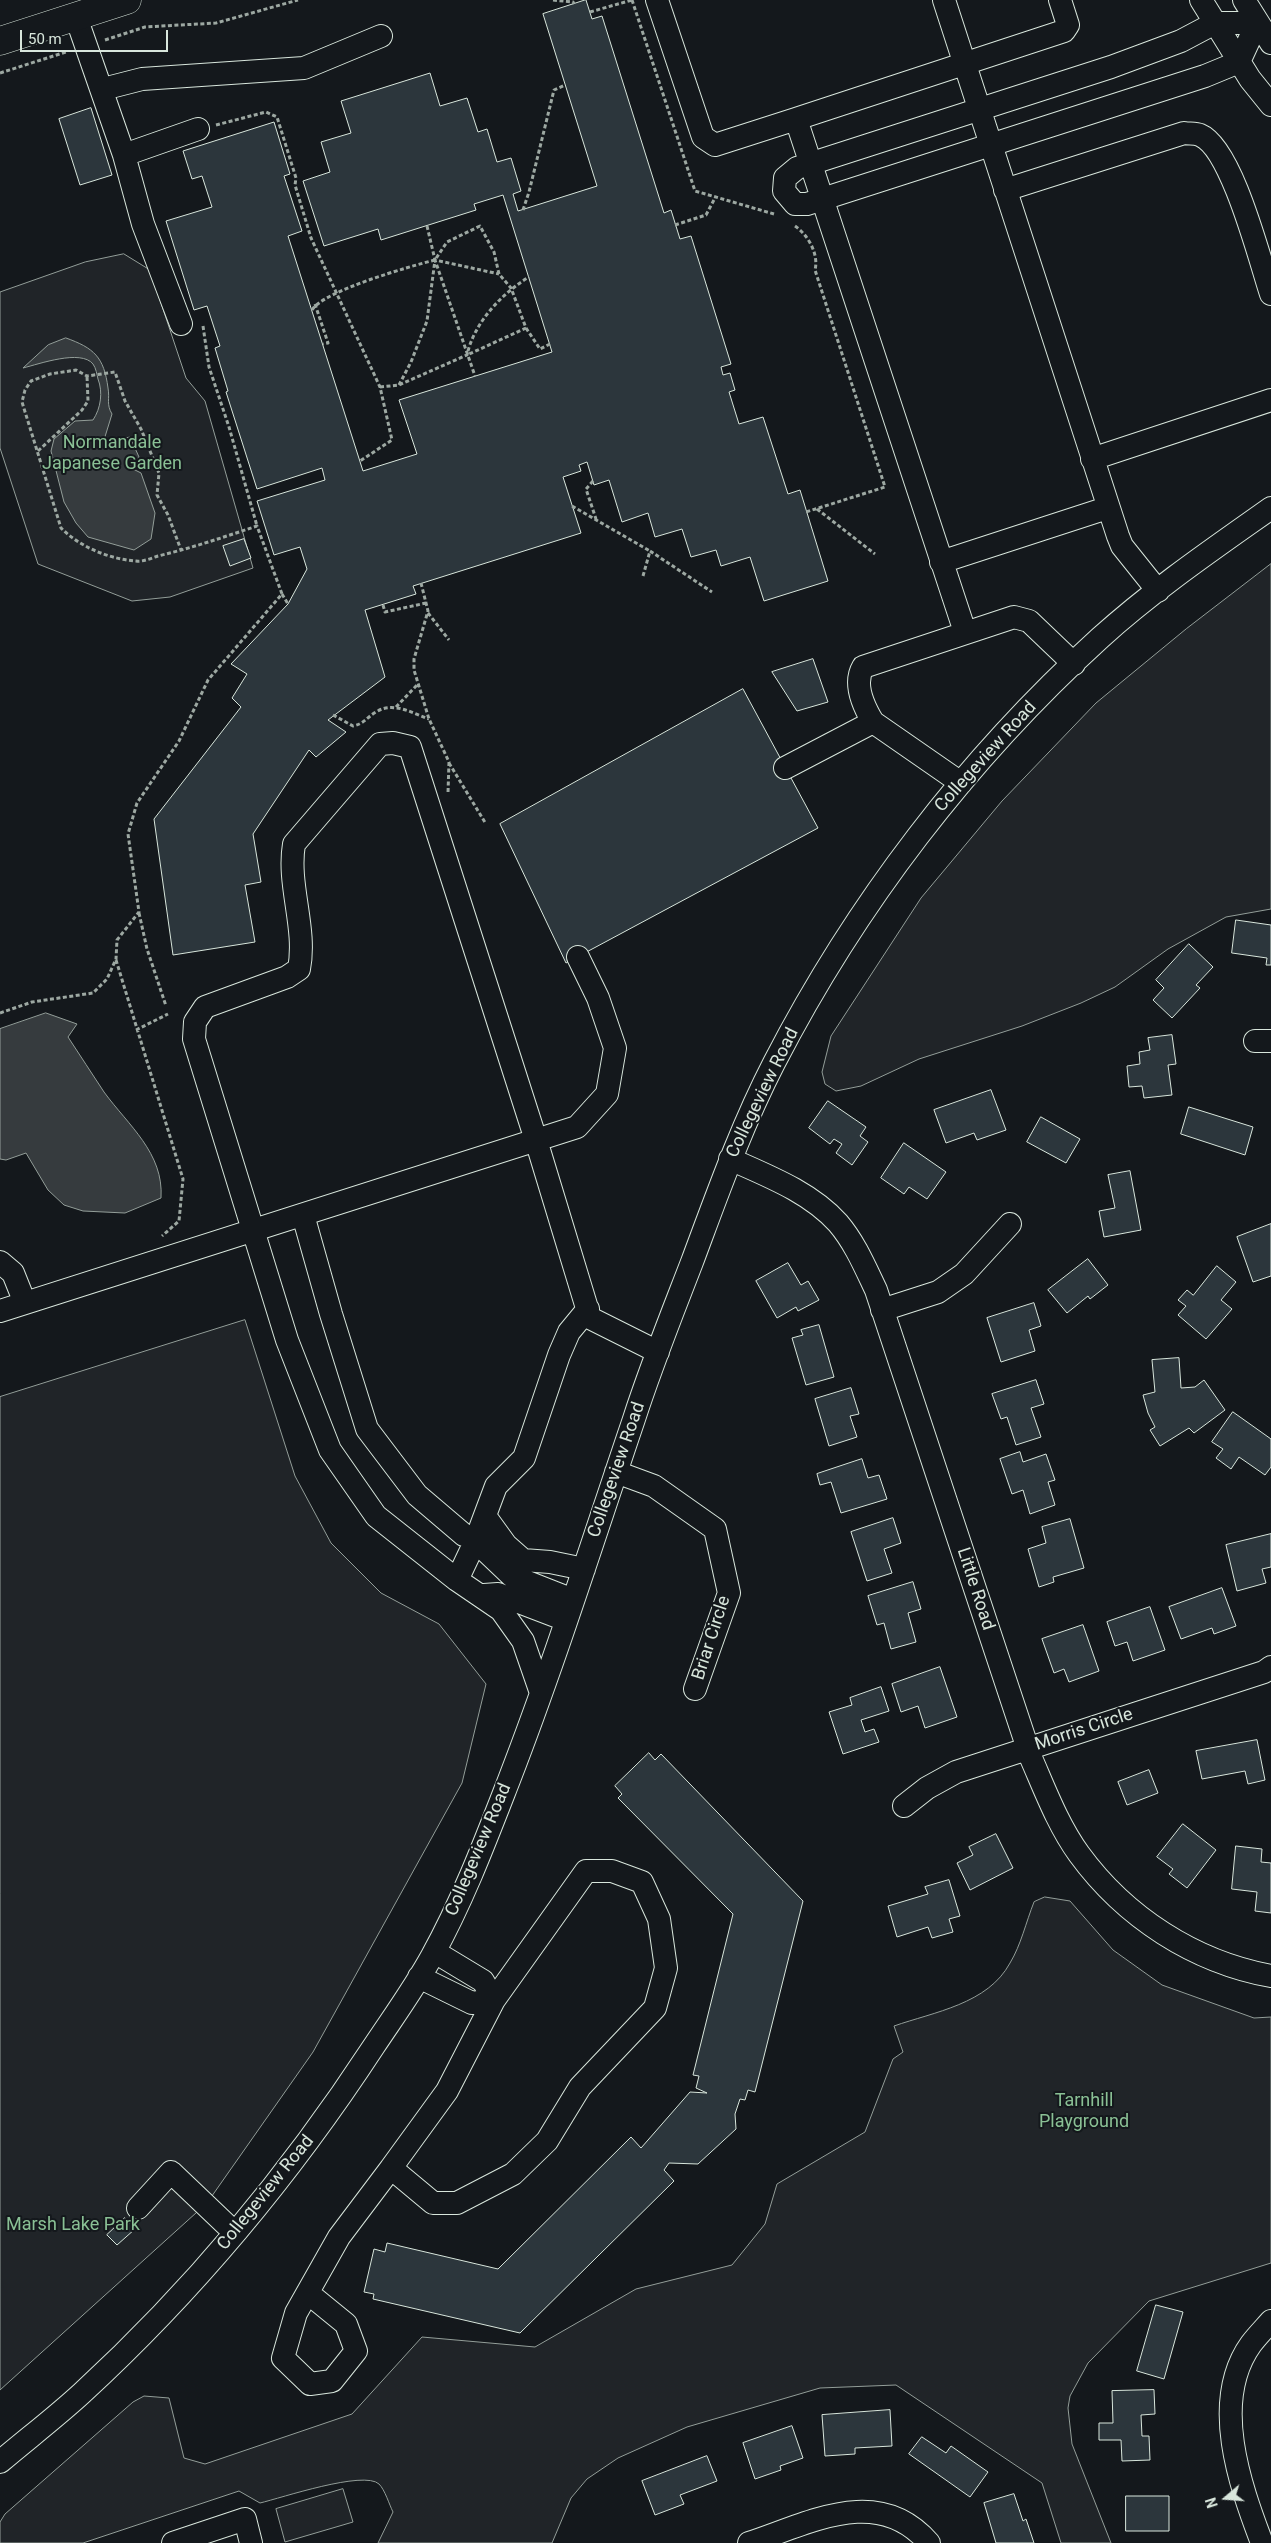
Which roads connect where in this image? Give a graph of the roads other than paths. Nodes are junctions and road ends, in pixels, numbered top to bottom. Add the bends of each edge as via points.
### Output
1 (127, 0) edge
2 (657, 0) edge
3 (944, 0) edge
4 (1060, 0) edge
5 (1201, 0) edge
6 (1244, 0) edge
7 (76, 17) junction
8 (1214, 23) junction
9 (1257, 23) junction
10 (381, 36) dead end
11 (0, 41) edge
12 (1271, 43) edge
13 (964, 62) junction
14 (1239, 62) junction
15 (103, 89) junction
16 (1271, 105) edge
17 (979, 109) junction
18 (796, 118) junction
19 (198, 129) road end
20 (990, 144) junction
21 (124, 154) junction
22 (810, 164) junction
23 (1005, 190) junction
24 (822, 200) junction
25 (1271, 294) edge
26 (191, 321) road end
27 (1271, 400) edge
28 (1092, 459) junction
29 (1108, 508) junction
30 (1271, 508) edge
31 (941, 562) junction
32 (1158, 591) junction
33 (965, 632) junction
34 (1074, 664) junction
35 (873, 722) junction
36 (785, 768) dead end
37 (961, 783) junction
38 (578, 957) dead end
39 (536, 1140) junction
40 (730, 1159) junction
41 (303, 1215) junction
42 (1010, 1224) dead end
43 (254, 1230) junction
44 (0, 1262) edge
45 (25, 1303) junction
46 (588, 1310) junction
47 (882, 1310) junction
48 (0, 1311) edge
49 (658, 1352) junction
50 (616, 1472) junction
51 (485, 1516) junction
52 (475, 1542) junction
53 (584, 1569) junction
54 (458, 1580) junction
55 (478, 1596) junction
56 (570, 1610) junction
57 (1271, 1666) edge
58 (695, 1689) dead end
59 (541, 1693) junction
60 (1028, 1748) junction
61 (904, 1806) dead end
62 (435, 1952) junction
63 (1271, 1976) edge
64 (419, 1977) junction
65 (494, 2000) junction
66 (391, 2168) junction
67 (138, 2208) dead end
68 (235, 2234) junction
69 (308, 2293) dead end
70 (1271, 2321) edge
71 (0, 2462) edge
72 (173, 2543) edge
73 (251, 2543) edge
74 (749, 2543) edge
75 (929, 2543) edge
76 (1262, 2543) edge

1 - 7 main road
2 - 18 street via 702,137 707,142 715,144
3 - 13 street
4 - 13 street via 1068,25 1064,32
5 - 8 street
6 - 9 street
7 - 11 main road
7 - 15 street
8 - 9 street
8 - 14 street
8 - 17 street via 1181,41
9 - 12 street
9 - 14 street
10 - 15 street via 304,68 142,79
13 - 17 street
13 - 18 street
14 - 16 street
14 - 20 street via 1205,76
15 - 21 street
17 - 20 street
17 - 22 street
18 - 22 street
19 - 21 street
20 - 23 street
20 - 24 street
21 - 26 street via 143,224
22 - 24 street
22 - 24 street via 797,168 785,178 784,191 795,204
23 - 25 street via 1184,133 1200,135 1230,171
23 - 28 street
24 - 31 street
27 - 28 street
28 - 29 street
29 - 31 street
29 - 32 street via 1122,546
30 - 32 street, Collegeview Road
31 - 33 street
32 - 34 street, Collegeview Road via 1100,638
33 - 34 street via 1014,617 1029,621
33 - 35 street via 863,667 860,690 864,707
34 - 37 street, Collegeview Road
35 - 36 street
35 - 37 street
37 - 40 street, Collegeview Road via 882,883 825,972 773,1064
38 - 39 street via 598,998 615,1048 607,1094 577,1127
39 - 41 street
39 - 43 street via 410,747 380,744 294,844 291,862 302,954 299,969 205,1007 195,1022 194,1039
39 - 46 street
40 - 47 street, Little Road via 810,1198 838,1223 860,1256
40 - 49 street, Collegeview Road
41 - 43 street
41 - 52 street via 367,1429 418,1496
42 - 47 street via 964,1274 938,1292
43 - 45 street
43 - 54 street via 287,1340 330,1450 376,1516
44 - 45 street via 13,1273
45 - 48 street
46 - 49 street via 590,1318
46 - 51 street via 572,1326 559,1355 524,1458 496,1486
47 - 60 street, Little Road
49 - 50 street, Collegeview Road
50 - 53 street, Collegeview Road
50 - 58 street, Briar Circle via 654,1486 715,1529 729,1592
51 - 52 street
51 - 53 street via 506,1545 523,1560
52 - 54 street
52 - 56 street via 512,1576
53 - 56 street, Collegeview Road
54 - 55 street
55 - 56 street via 498,1594
55 - 59 street via 501,1610 523,1641
56 - 59 street, Collegeview Road
57 - 60 street, Morris Circle via 1264,1672
59 - 62 street, Collegeview Road via 484,1845
60 - 61 street, Morris Circle via 956,1772
60 - 63 street, Little Road via 1052,1807 1078,1853 1112,1893 1154,1928 1200,1954
62 - 64 street, Collegeview Road
62 - 65 street via 483,1981
64 - 65 street via 472,2004
64 - 68 street, Collegeview Road via 294,2162
65 - 66 street via 447,2091
65 - 66 street via 586,1871 612,1871 642,1882 659,1919 666,1968 655,2008 580,2087 548,2141 513,2174 457,2203 433,2203
66 - 69 street via 339,2237
67 - 68 street via 171,2172
68 - 71 street, Collegeview Road via 142,2335 79,2395
70 - 76 street via 1250,2345 1237,2374 1231,2404 1231,2436
72 - 73 street via 245,2518
74 - 75 street via 839,2513 863,2510 888,2514 910,2525

